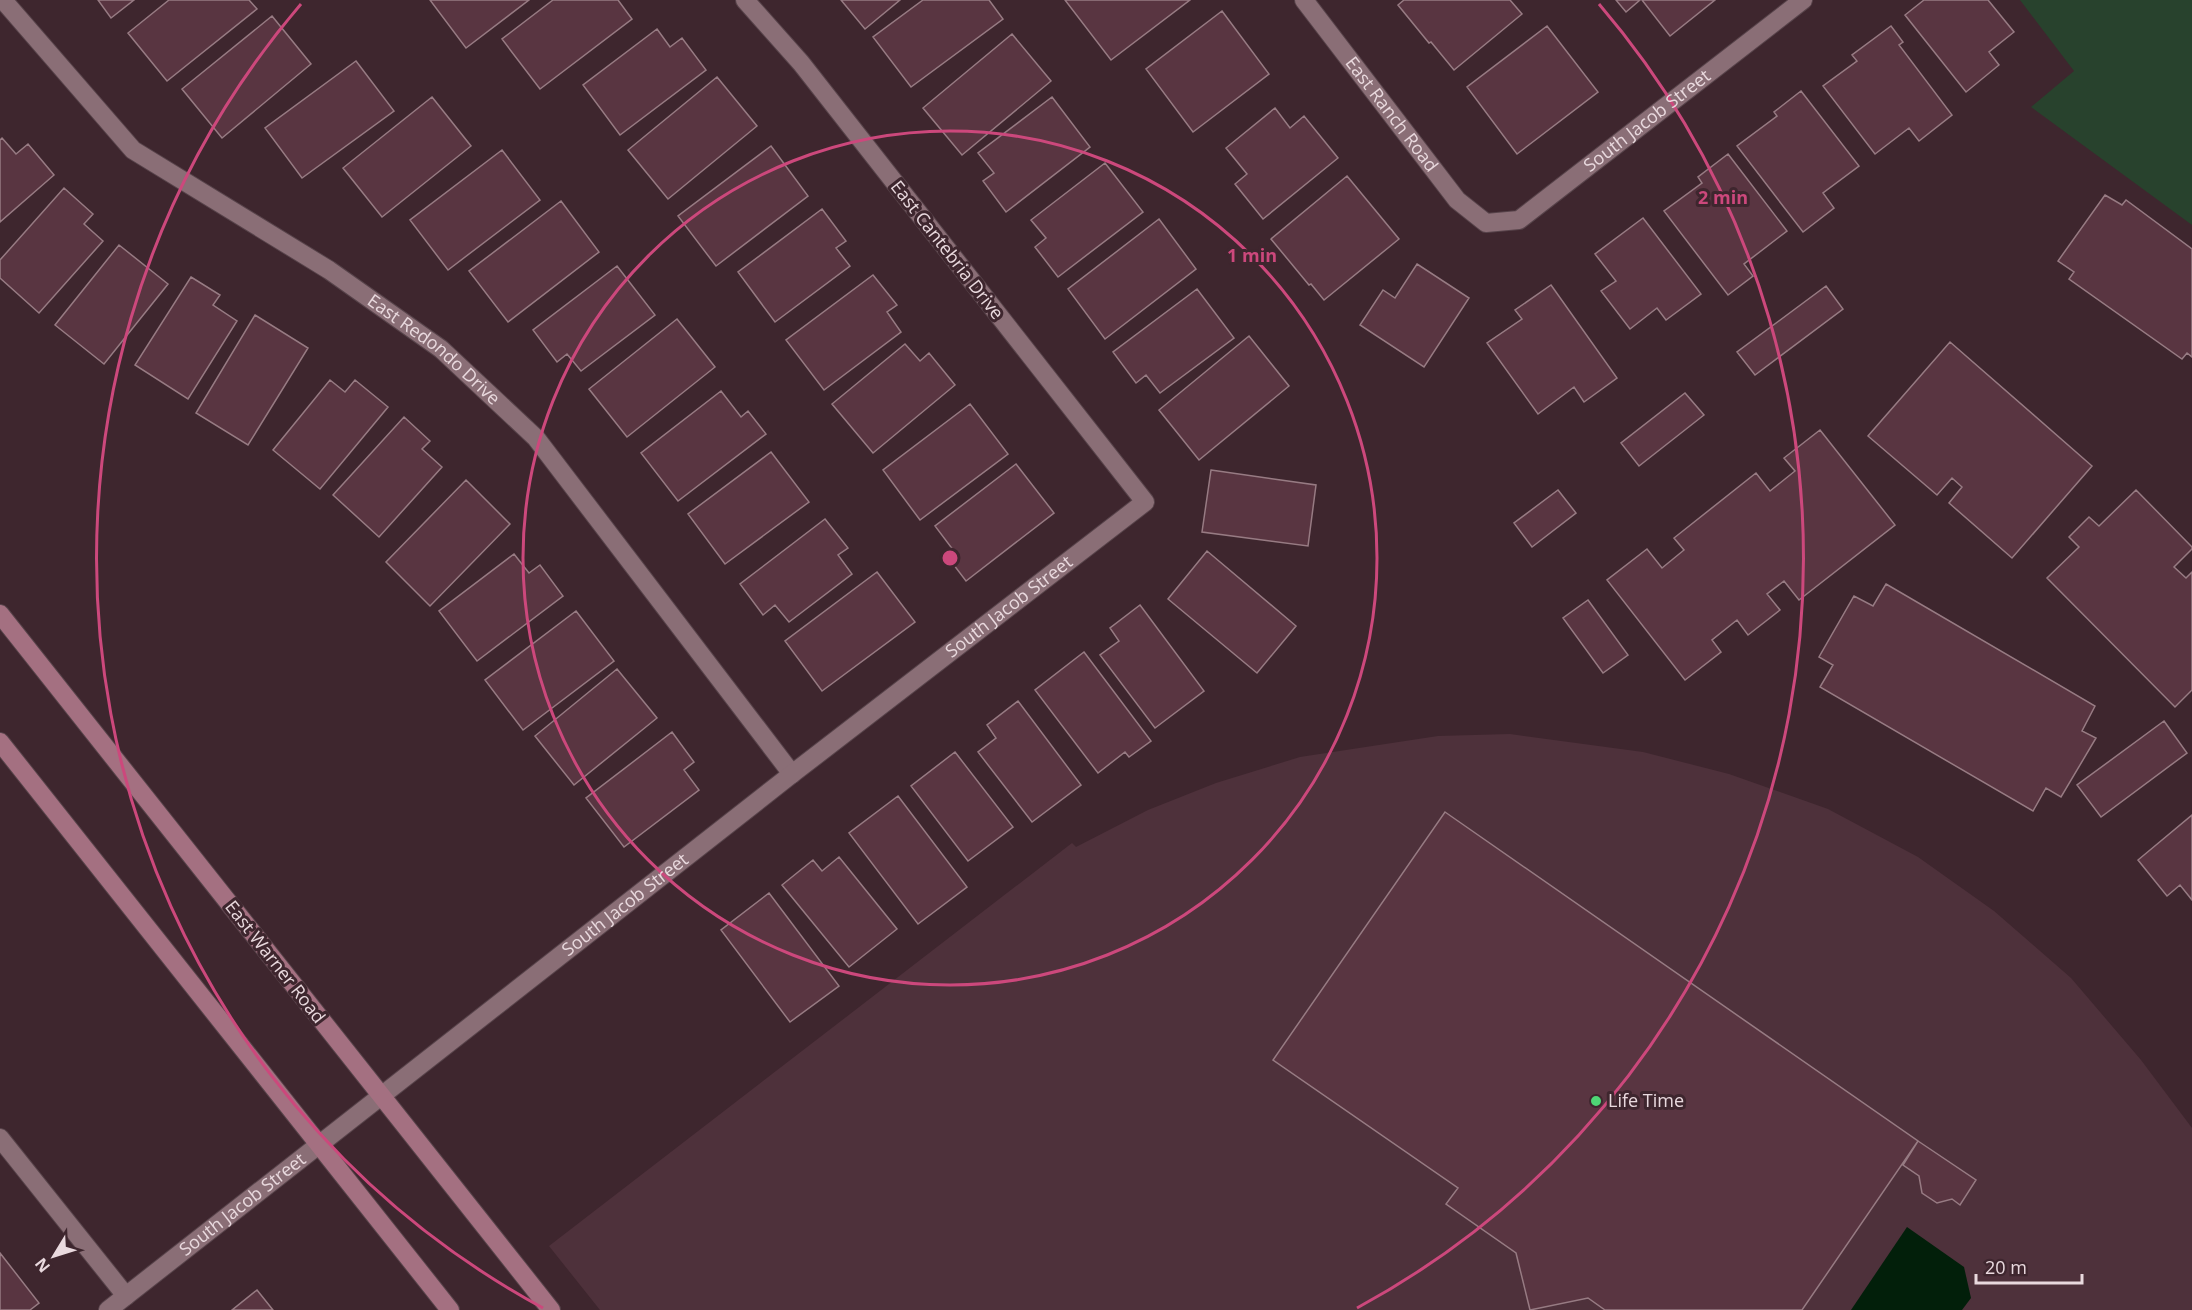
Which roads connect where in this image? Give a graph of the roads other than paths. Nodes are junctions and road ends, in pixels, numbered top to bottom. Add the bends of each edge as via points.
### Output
1 (3, 0) edge
2 (746, 0) edge
3 (1304, 0) edge
4 (1803, 0) edge
5 (1486, 223) joint
6 (1144, 502) joint
7 (0, 614) edge
8 (0, 742) edge
9 (792, 774) junction
10 (381, 1096) junction
11 (0, 1138) edge
12 (319, 1145) junction
13 (126, 1296) junction
14 (108, 1310) edge
15 (450, 1310) edge
16 (551, 1310) edge

1 - 9 street, East Redondo Drive via 134,150 329,270 441,349 536,438
2 - 6 street, East Cantebria Drive via 801,63
3 - 5 street, East Ranch Road via 1457,200
4 - 5 street, South Jacob Street via 1519,220
6 - 9 street, South Jacob Street
7 - 10 main road, East Warner Road
8 - 12 main road
9 - 10 street, South Jacob Street
10 - 12 street, South Jacob Street
10 - 16 main road, East Warner Road
11 - 13 street
12 - 13 street, South Jacob Street
12 - 15 main road
13 - 14 street, South Jacob Street

